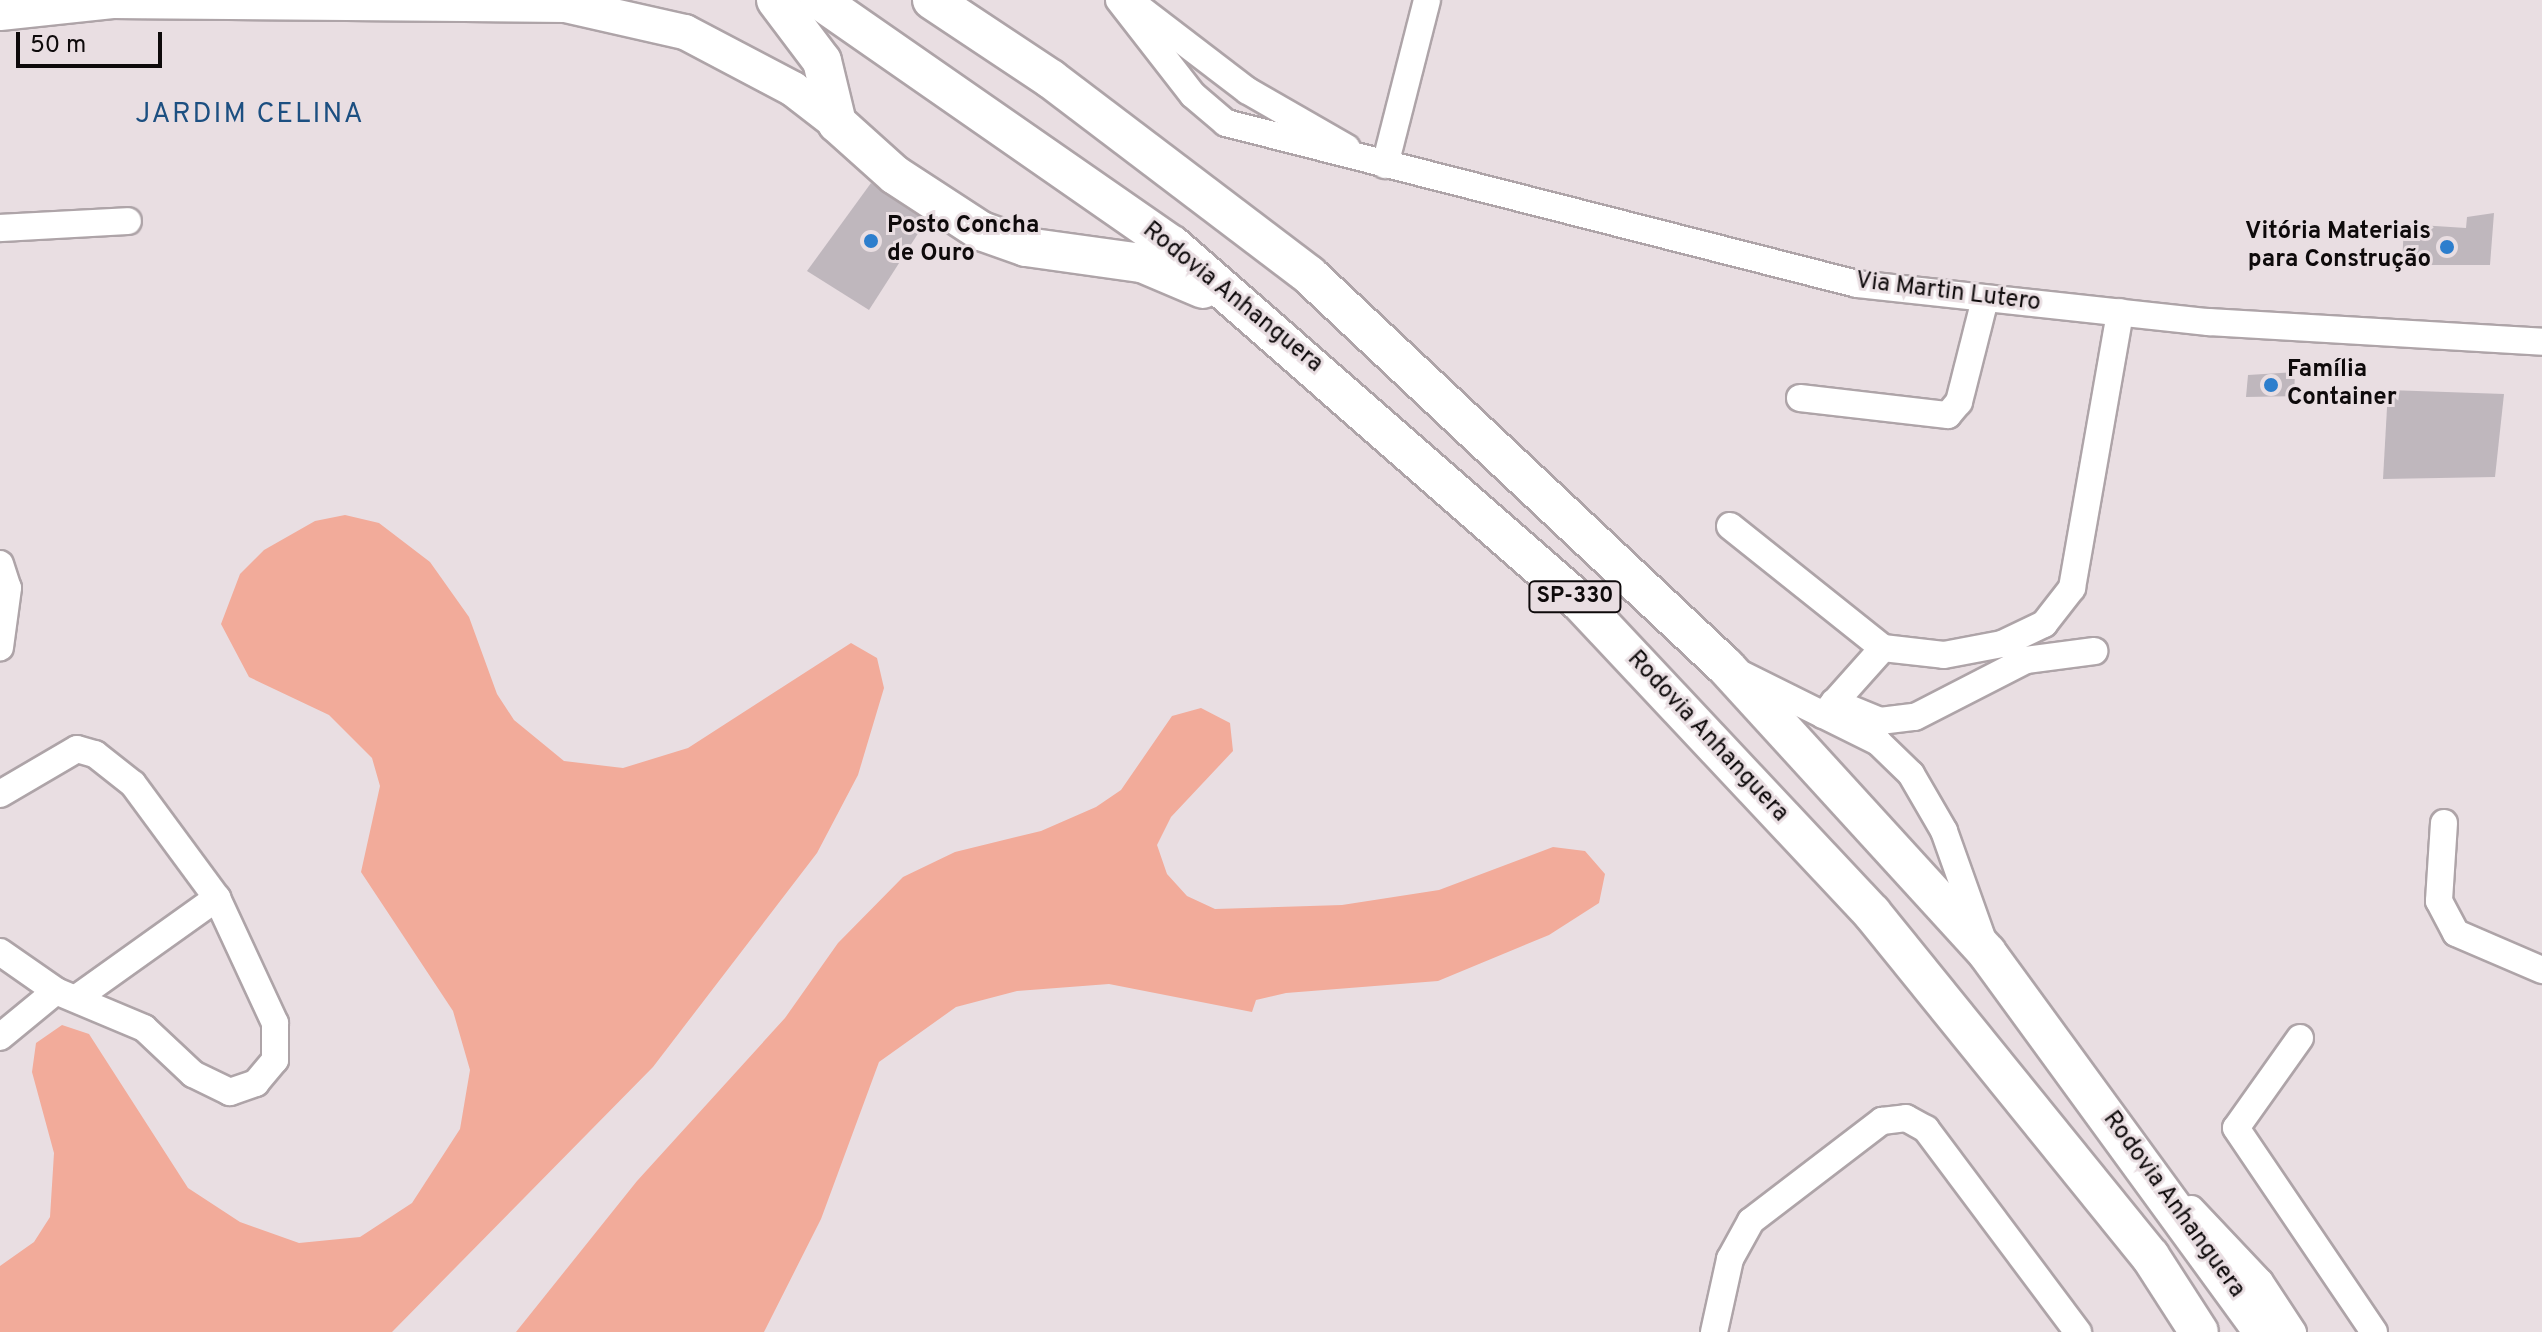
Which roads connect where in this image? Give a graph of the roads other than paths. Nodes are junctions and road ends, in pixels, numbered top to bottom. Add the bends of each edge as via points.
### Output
1 (113, 0) edge
2 (776, 0) edge
3 (819, 0) edge
4 (932, 0) edge
5 (1119, 0) edge
6 (1130, 0) edge
7 (1427, 0) edge
8 (0, 13) edge
9 (1242, 86) junction
10 (1218, 118) junction
11 (837, 123) junction
12 (1377, 162) junction
13 (128, 221) dead end
14 (0, 228) edge
15 (1985, 299) junction
16 (2120, 312) junction
17 (2542, 342) edge
18 (1291, 343) junction
19 (1800, 398) dead end
20 (1730, 526) dead end
21 (0, 564) edge
22 (0, 647) edge
23 (1883, 648) junction
24 (2094, 651) dead end
25 (1726, 667) junction
26 (1828, 708) junction
27 (0, 794) edge
28 (2444, 823) dead end
29 (217, 898) junction
30 (0, 952) edge
31 (1987, 953) junction
32 (2542, 970) edge
33 (67, 994) junction
34 (0, 1037) edge
35 (2300, 1038) dead end
36 (2135, 1149) junction
37 (1714, 1332) edge
38 (2078, 1332) edge
39 (2199, 1332) edge
40 (2263, 1332) edge
41 (2293, 1332) edge
42 (2374, 1332) edge

1 - 8 main road
1 - 11 main road via 536,4 619,13 685,32 793,89
2 - 11 highway via 822,61
3 - 18 highway, Rodovia Anhanguera / SP-330 via 1172,245
4 - 25 highway, Rodovia Anhanguera / SP-330 via 1051,79 1309,275
5 - 10 street
6 - 9 street, Via Martin Lutero
7 - 12 street
9 - 10 street via 1218,93
9 - 12 street, Via Martin Lutero
10 - 12 street, Via Martin Lutero
11 - 18 highway via 895,175 981,231 1026,247 1156,267
12 - 15 street, Via Martin Lutero via 1857,284
13 - 14 street
15 - 16 street, Via Martin Lutero
15 - 19 street via 1959,402 1948,415
16 - 17 street, Via Martin Lutero
16 - 23 street via 2072,588 2044,624 2002,644 1944,655
18 - 39 highway, Rodovia Anhanguera / SP-330 via 1581,603 1872,913 2150,1256
20 - 23 street
21 - 22 street via 8,588
23 - 26 street
24 - 26 street via 2026,660 1915,717 1880,721
25 - 26 street
25 - 31 highway, Rodovia Anhanguera / SP-330
26 - 31 street via 1878,742 1911,774 1944,831
27 - 29 street via 77,749 95,754 133,784
28 - 32 street via 2439,901 2456,933
29 - 33 street
29 - 33 street via 275,1023 275,1060 256,1083 230,1092 193,1074 144,1028
30 - 33 street
31 - 36 highway, Rodovia Anhanguera / SP-330
33 - 34 street
35 - 42 street via 2236,1128
36 - 40 highway, Rodovia Anhanguera / SP-330
36 - 41 street via 2260,1282
37 - 38 street via 1730,1259 1751,1221 1882,1121 1906,1118 1926,1129

